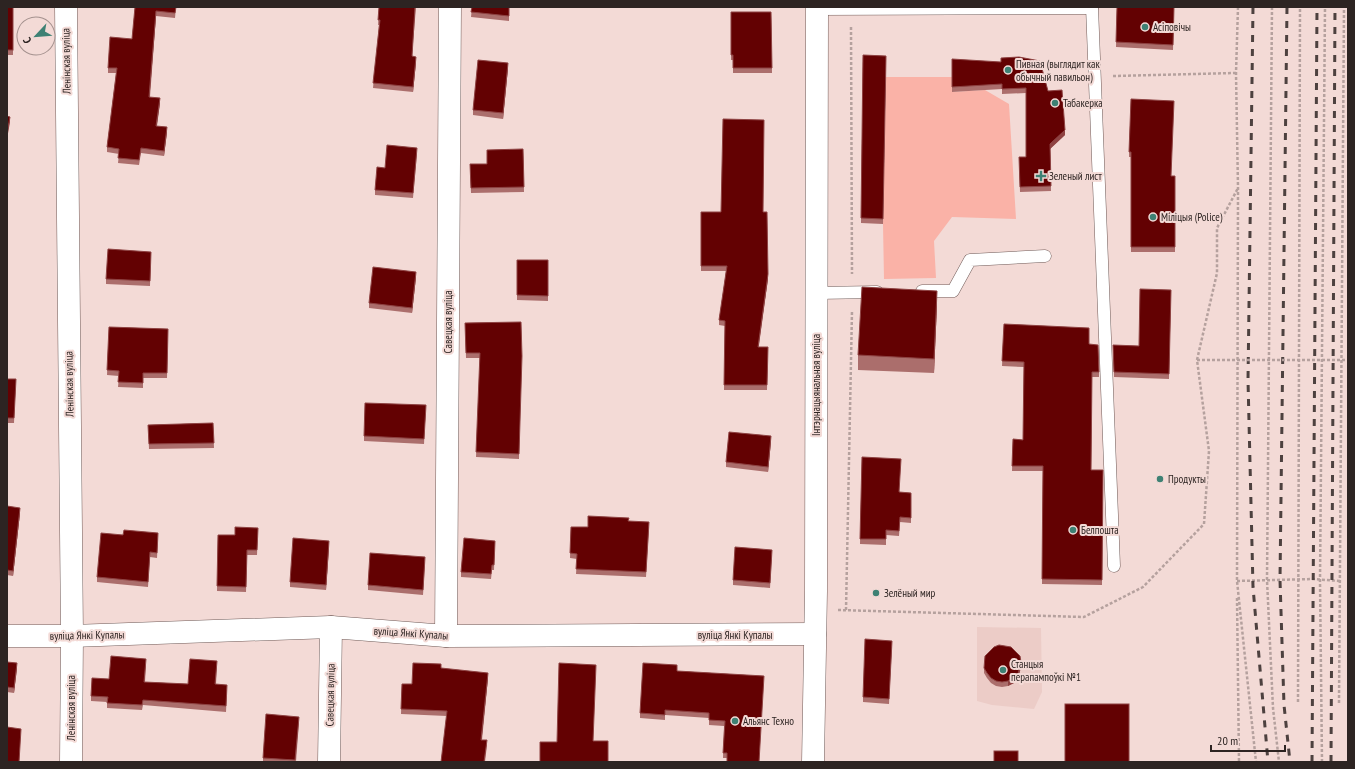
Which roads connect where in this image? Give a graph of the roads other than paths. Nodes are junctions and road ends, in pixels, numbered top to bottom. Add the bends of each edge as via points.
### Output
1 (66, 7) edge
2 (450, 7) edge
3 (817, 8) edge
4 (1092, 8) edge
5 (1045, 256) dead end
6 (891, 292) edge
7 (914, 292) edge
8 (816, 293) junction
9 (1114, 566) dead end
10 (331, 628) junction
11 (815, 634) junction
12 (7, 636) edge
13 (72, 636) junction
14 (446, 636) junction
15 (71, 762) edge
16 (329, 762) edge
17 (813, 762) edge

1 - 13 street, Ленінская вуліца
2 - 14 street, Савецкая вуліца
3 - 4 lane
3 - 8 street, Інтэрнацыянальная вуліца
4 - 9 lane
5 - 7 lane via 970,260 953,291
6 - 8 lane
8 - 11 street, Інтэрнацыянальная вуліца
10 - 13 street, вуліца Янкі Купалы
10 - 14 street, вуліца Янкі Купалы
10 - 16 street, Савецкая вуліца
11 - 14 street, вуліца Янкі Купалы
11 - 17 street, Інтэрнацыянальная вуліца
12 - 13 street, вуліца Янкі Купалы
13 - 15 street, Ленінская вуліца

